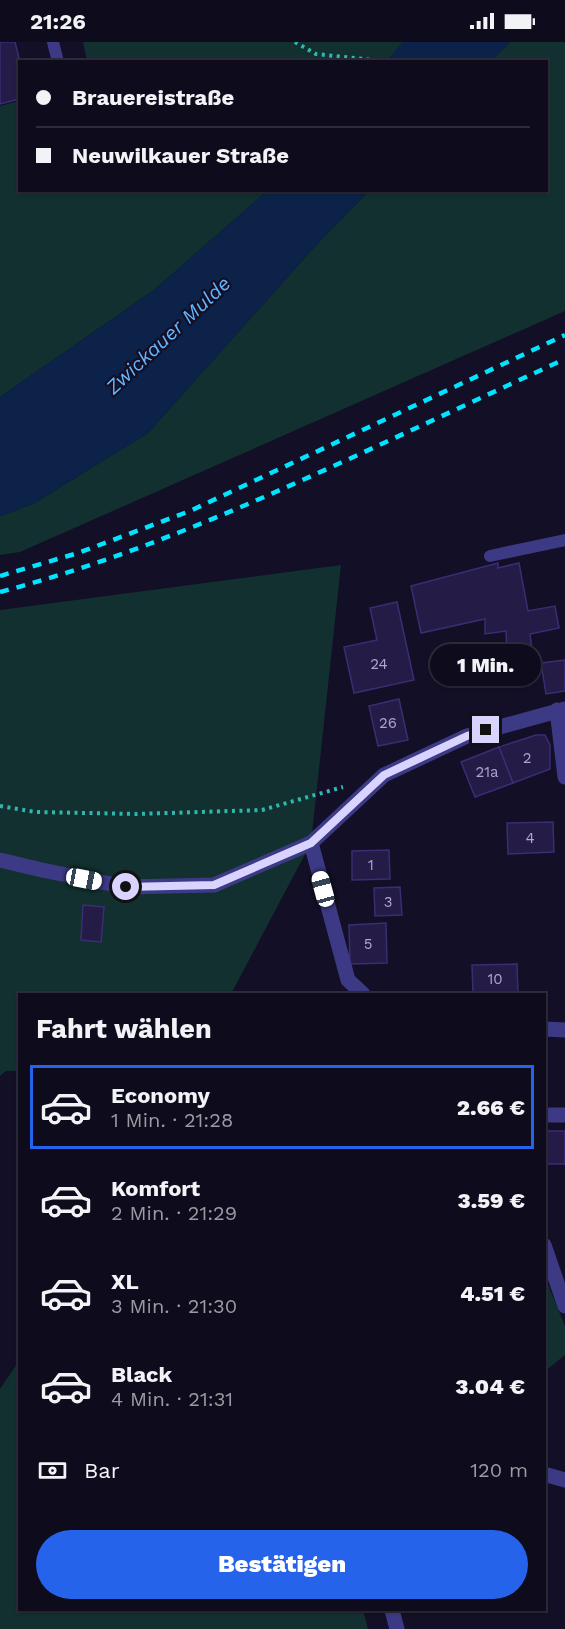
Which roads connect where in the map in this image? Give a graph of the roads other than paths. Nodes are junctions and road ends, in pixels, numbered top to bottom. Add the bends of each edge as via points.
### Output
1 (53, 42) edge
2 (58, 60) edge
3 (565, 540) edge
4 (490, 556) dead end
5 (561, 710) edge
6 (565, 777) edge
7 (311, 843) junction
8 (0, 860) edge
9 (362, 993) edge
10 (546, 1029) edge
11 (565, 1030) edge
12 (546, 1115) edge
13 (565, 1115) edge
14 (546, 1251) edge
15 (565, 1306) edge
16 (546, 1475) edge
17 (565, 1480) edge
18 (392, 1611) edge
19 (397, 1629) edge

1 - 2 lane
3 - 4 lane
5 - 6 street
5 - 7 street via 467,736 384,775
7 - 8 street via 214,885 126,887
7 - 9 street via 348,980
10 - 11 street
12 - 13 street
14 - 15 street
16 - 17 street
18 - 19 street

